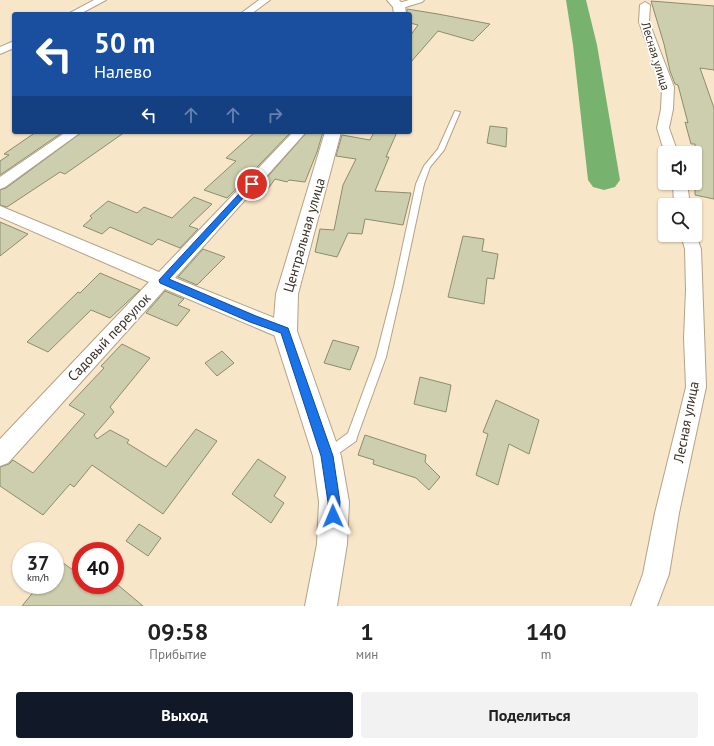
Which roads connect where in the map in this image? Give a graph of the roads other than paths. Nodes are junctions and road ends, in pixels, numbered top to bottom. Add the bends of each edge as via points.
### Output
1 (101, 0) edge
2 (265, 0) edge
3 (419, 0) edge
4 (645, 5) dead end
5 (397, 7) edge
6 (77, 12) edge
7 (247, 12) edge
8 (12, 45) edge
9 (0, 51) edge
10 (457, 112) dead end
11 (72, 134) edge
12 (298, 134) edge
13 (332, 134) edge
14 (669, 146) edge
15 (0, 184) edge
16 (0, 210) edge
17 (691, 242) edge
18 (163, 280) junction
19 (285, 331) junction
20 (0, 455) edge
21 (327, 456) junction
22 (328, 602) edge
23 (644, 606) edge

1 - 6 street
2 - 7 street
3 - 5 street
4 - 14 street, Лесная улица via 644,22 668,87 663,128
8 - 9 street
10 - 21 lane via 441,150 427,166 420,184 381,357 352,437
11 - 15 street
12 - 18 street, Садовый переулок
13 - 19 street, Центральная улица via 287,294
16 - 18 street
17 - 23 street, Лесная улица via 695,290 696,387 667,512 656,574
18 - 19 street
18 - 20 street, Садовый переулок
19 - 21 street, Центральная улица
21 - 22 street, Центральная улица via 334,502

